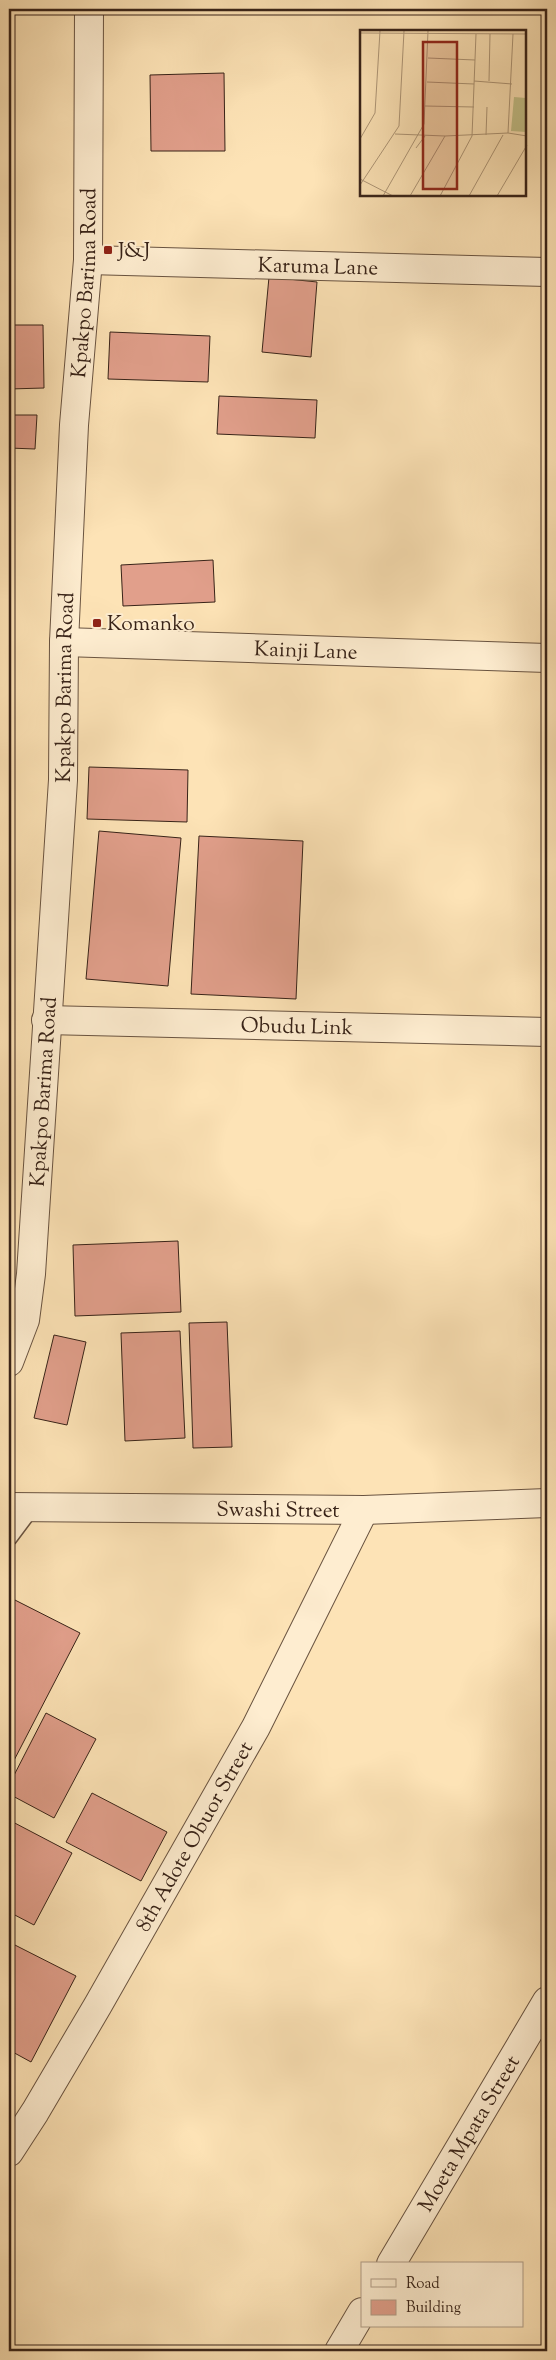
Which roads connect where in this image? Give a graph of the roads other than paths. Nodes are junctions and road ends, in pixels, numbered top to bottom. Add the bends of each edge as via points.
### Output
1 (89, 9) edge
2 (88, 260) junction
3 (547, 272) edge
4 (64, 642) junction
5 (547, 658) edge
6 (46, 1020) junction
7 (547, 1032) edge
8 (9, 1362) edge
9 (547, 1504) edge
10 (21, 1507) edge
11 (364, 1510) junction
12 (9, 1538) edge
13 (547, 2001) edge
14 (9, 2152) edge
15 (392, 2262) edge
16 (361, 2314) edge
17 (339, 2351) edge

1 - 2 street, Kpakpo Barima Road
2 - 3 street, Karuma Lane
2 - 4 street, Kpakpo Barima Road via 74,425
4 - 5 street, Kainji Lane
4 - 6 street, Kpakpo Barima Road via 63,780
6 - 7 street, Obudu Link
6 - 8 street, Kpakpo Barima Road via 31,1274 25,1320
9 - 11 street, Swashi Street
10 - 11 street, Swashi Street
10 - 12 lane
11 - 14 street, 8th Adote Obuor Street via 256,1727 98,2005
13 - 15 street, Moeta Mpata Street
16 - 17 street

